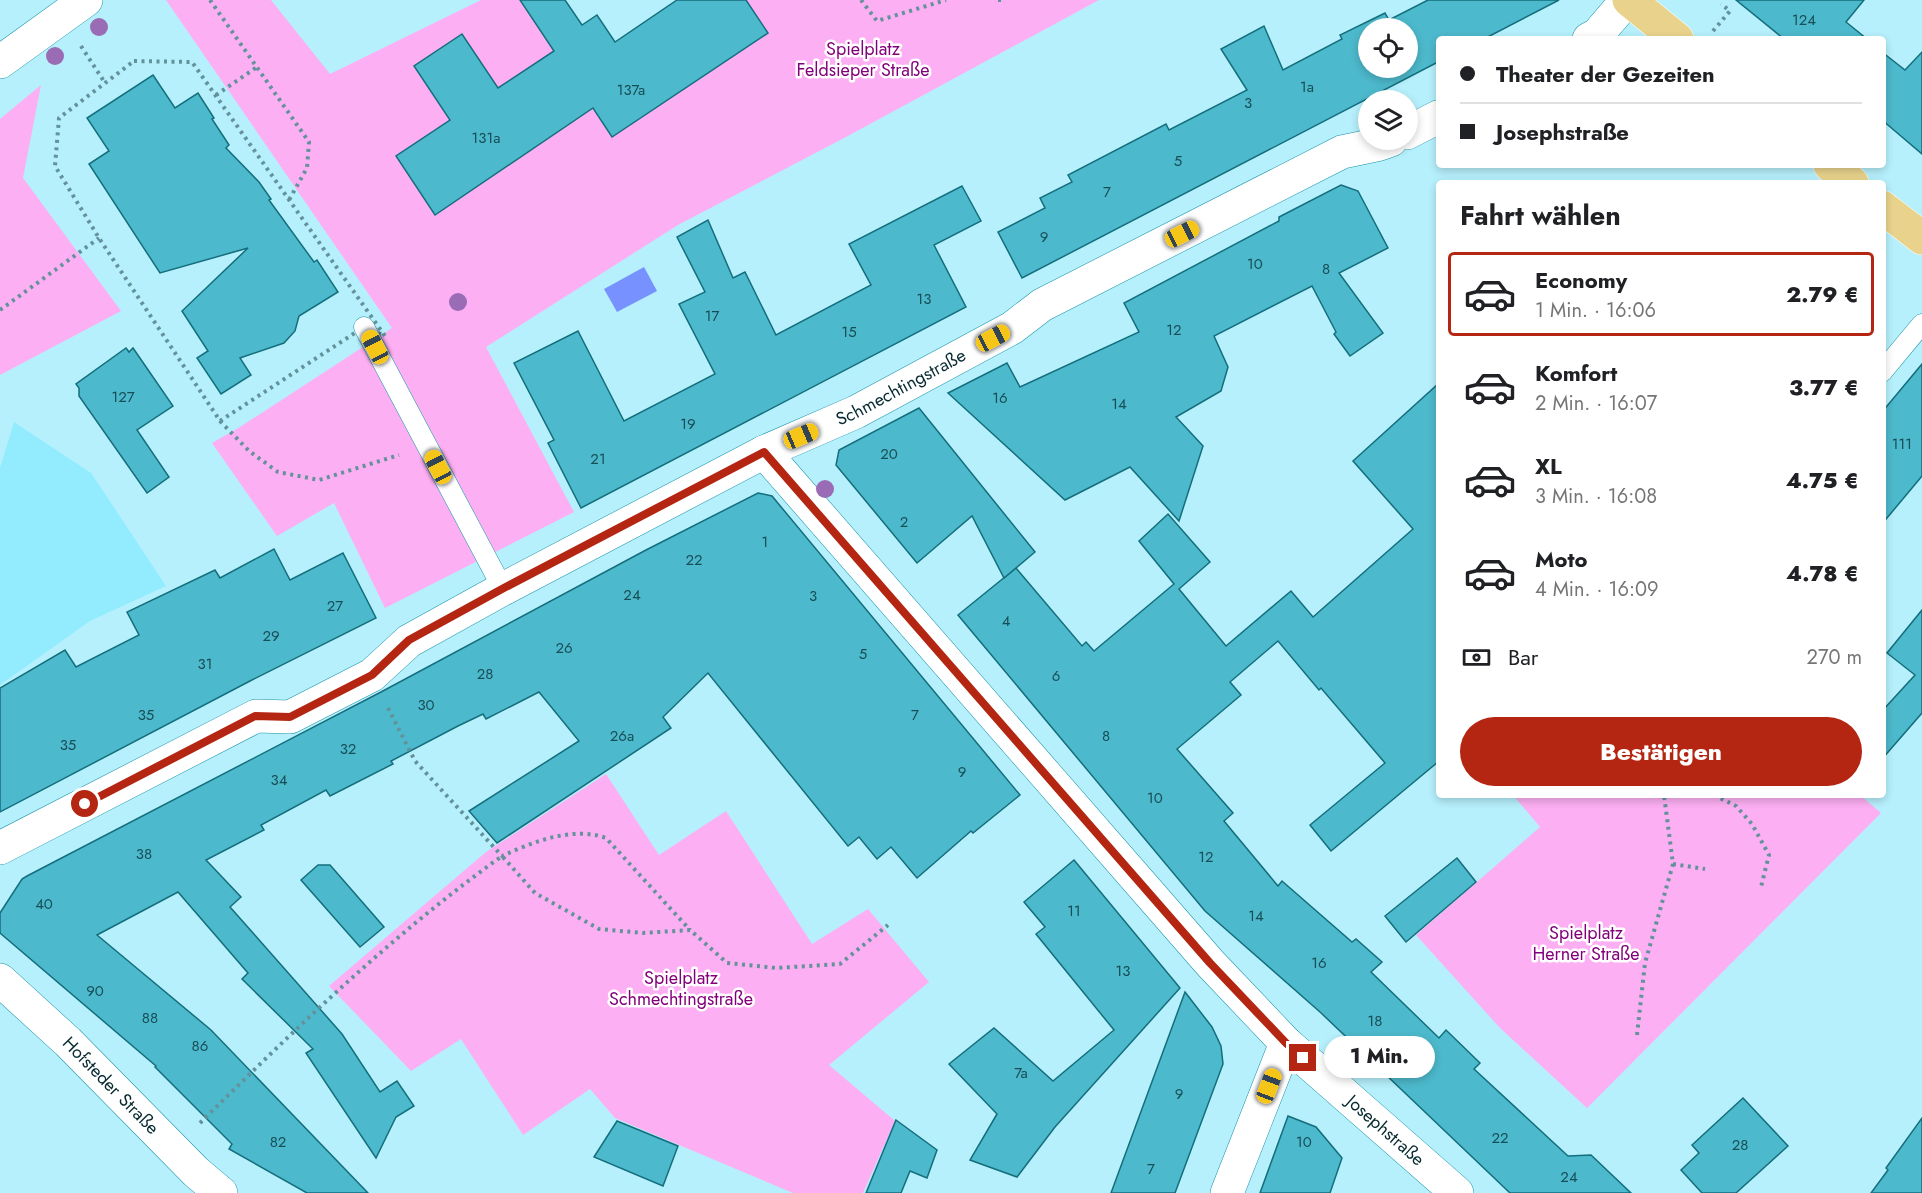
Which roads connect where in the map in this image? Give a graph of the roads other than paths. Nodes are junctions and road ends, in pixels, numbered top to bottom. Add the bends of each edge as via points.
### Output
1 (1628, 0) edge
2 (66, 6) edge
3 (1595, 36) edge
4 (1673, 36) edge
5 (0, 62) edge
6 (1436, 118) edge
7 (1418, 127) edge
8 (1358, 149) edge
9 (1834, 168) edge
10 (1848, 180) edge
11 (1886, 210) edge
12 (1922, 238) edge
13 (1922, 324) edge
14 (364, 327) road end
15 (1886, 367) edge
16 (764, 452) junction
17 (502, 589) junction
18 (0, 848) edge
19 (0, 980) edge
20 (1286, 1043) junction
21 (221, 1193) edge
22 (1227, 1193) edge
23 (1456, 1193) edge

1 - 3 street
1 - 4 main road
2 - 5 street
6 - 7 street
8 - 16 street, Schmechtingstraße via 1342,152 1042,305 1012,328 856,412
9 - 10 main road
11 - 12 main road
13 - 15 lane
14 - 17 lane
16 - 17 street, Schmechtingstraße
16 - 20 street, Josephstraße via 1210,963
17 - 18 street, Schmechtingstraße via 409,640 372,675 290,717 255,716
19 - 21 street, Hofsteder Straße
20 - 22 street
20 - 23 street, Josephstraße

